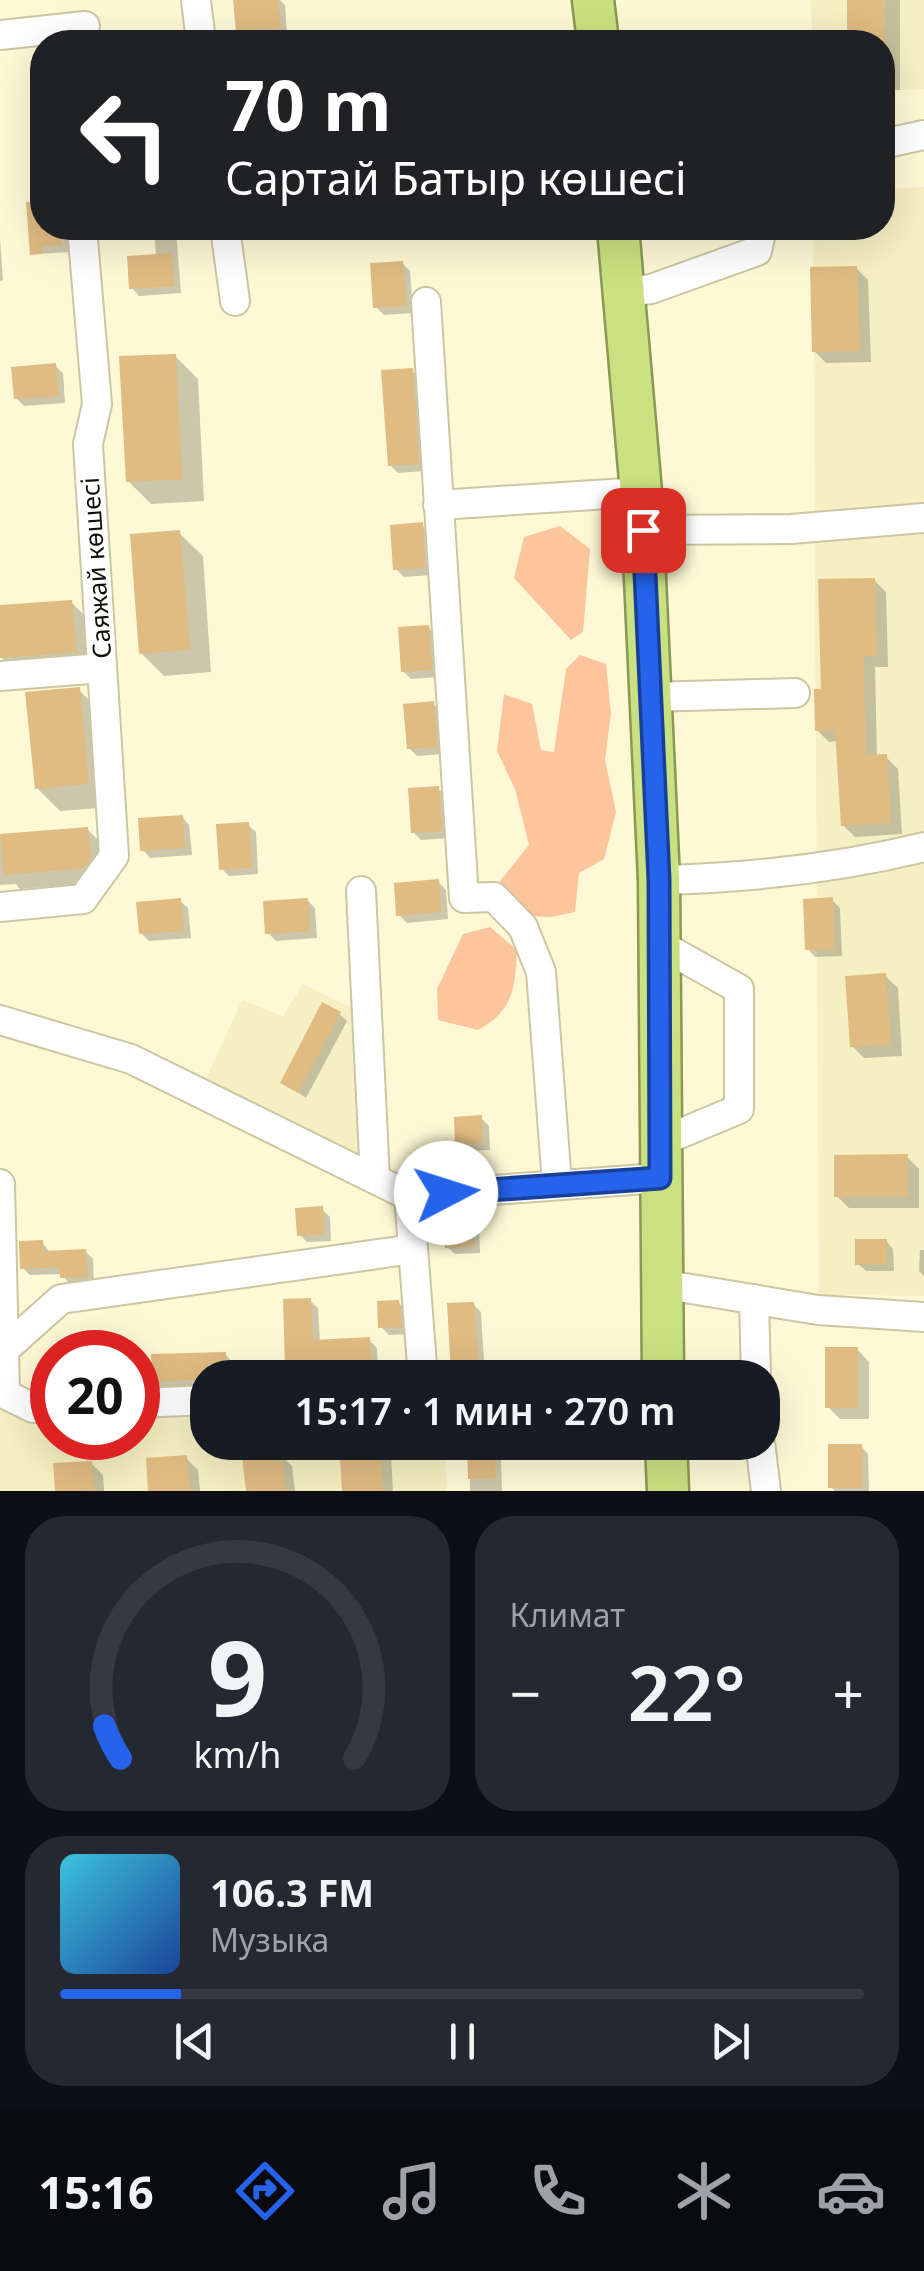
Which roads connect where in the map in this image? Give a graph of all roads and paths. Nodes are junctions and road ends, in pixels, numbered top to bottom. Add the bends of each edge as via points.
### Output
1 (196, 0) edge
2 (593, 0) edge
3 (85, 23) edge
4 (39, 30) edge
5 (200, 30) edge
6 (597, 30) edge
7 (30, 31) edge
8 (0, 36) edge
9 (924, 136) edge
10 (895, 142) edge
11 (83, 240) edge
12 (227, 240) edge
13 (620, 240) edge
14 (760, 240) edge
15 (626, 292) junction
16 (235, 300) dead end
17 (426, 302) dead end
18 (438, 504) junction
19 (642, 511) junction
20 (924, 518) edge
21 (102, 668) junction
22 (0, 676) edge
23 (795, 694) dead end
24 (651, 696) junction
25 (924, 847) edge
26 (659, 880) junction
27 (361, 891) dead end
28 (0, 906) edge
29 (659, 944) junction
30 (0, 1020) edge
31 (660, 1160) junction
32 (374, 1179) junction
33 (0, 1184) edge
34 (557, 1184) junction
35 (409, 1196) junction
36 (413, 1250) junction
37 (660, 1284) junction
38 (754, 1299) junction
39 (924, 1316) edge
40 (4, 1350) junction
41 (421, 1360) edge
42 (662, 1360) edge
43 (756, 1360) edge
44 (190, 1401) edge
45 (160, 1403) edge
46 (30, 1406) edge
47 (667, 1460) edge
48 (762, 1460) edge
49 (668, 1491) edge
50 (766, 1491) edge

1 - 5 street
2 - 6 highway
3 - 4 street
7 - 8 street
9 - 10 street
11 - 21 street, Саяжай көшесі via 97,404 88,444
12 - 16 street
13 - 15 highway
14 - 15 street via 757,252
15 - 19 highway
17 - 18 street
18 - 19 street
18 - 34 street via 464,898 494,897 524,928 541,972
19 - 20 street via 791,529
19 - 24 highway
21 - 22 street
21 - 28 street, Саяжай көшесі via 114,856 83,899
23 - 24 street
24 - 26 highway
25 - 26 street via 740,878
26 - 29 highway
27 - 32 street
29 - 31 highway
29 - 31 street via 739,989 739,1109
30 - 32 street via 131,1059
31 - 34 street
31 - 37 highway
32 - 35 street
33 - 40 street
34 - 35 street
35 - 36 street
36 - 40 street via 61,1298
36 - 41 street
37 - 38 street
37 - 42 highway
38 - 39 street
38 - 43 street
40 - 46 street via 5,1394
44 - 45 street
47 - 49 highway
48 - 50 street

